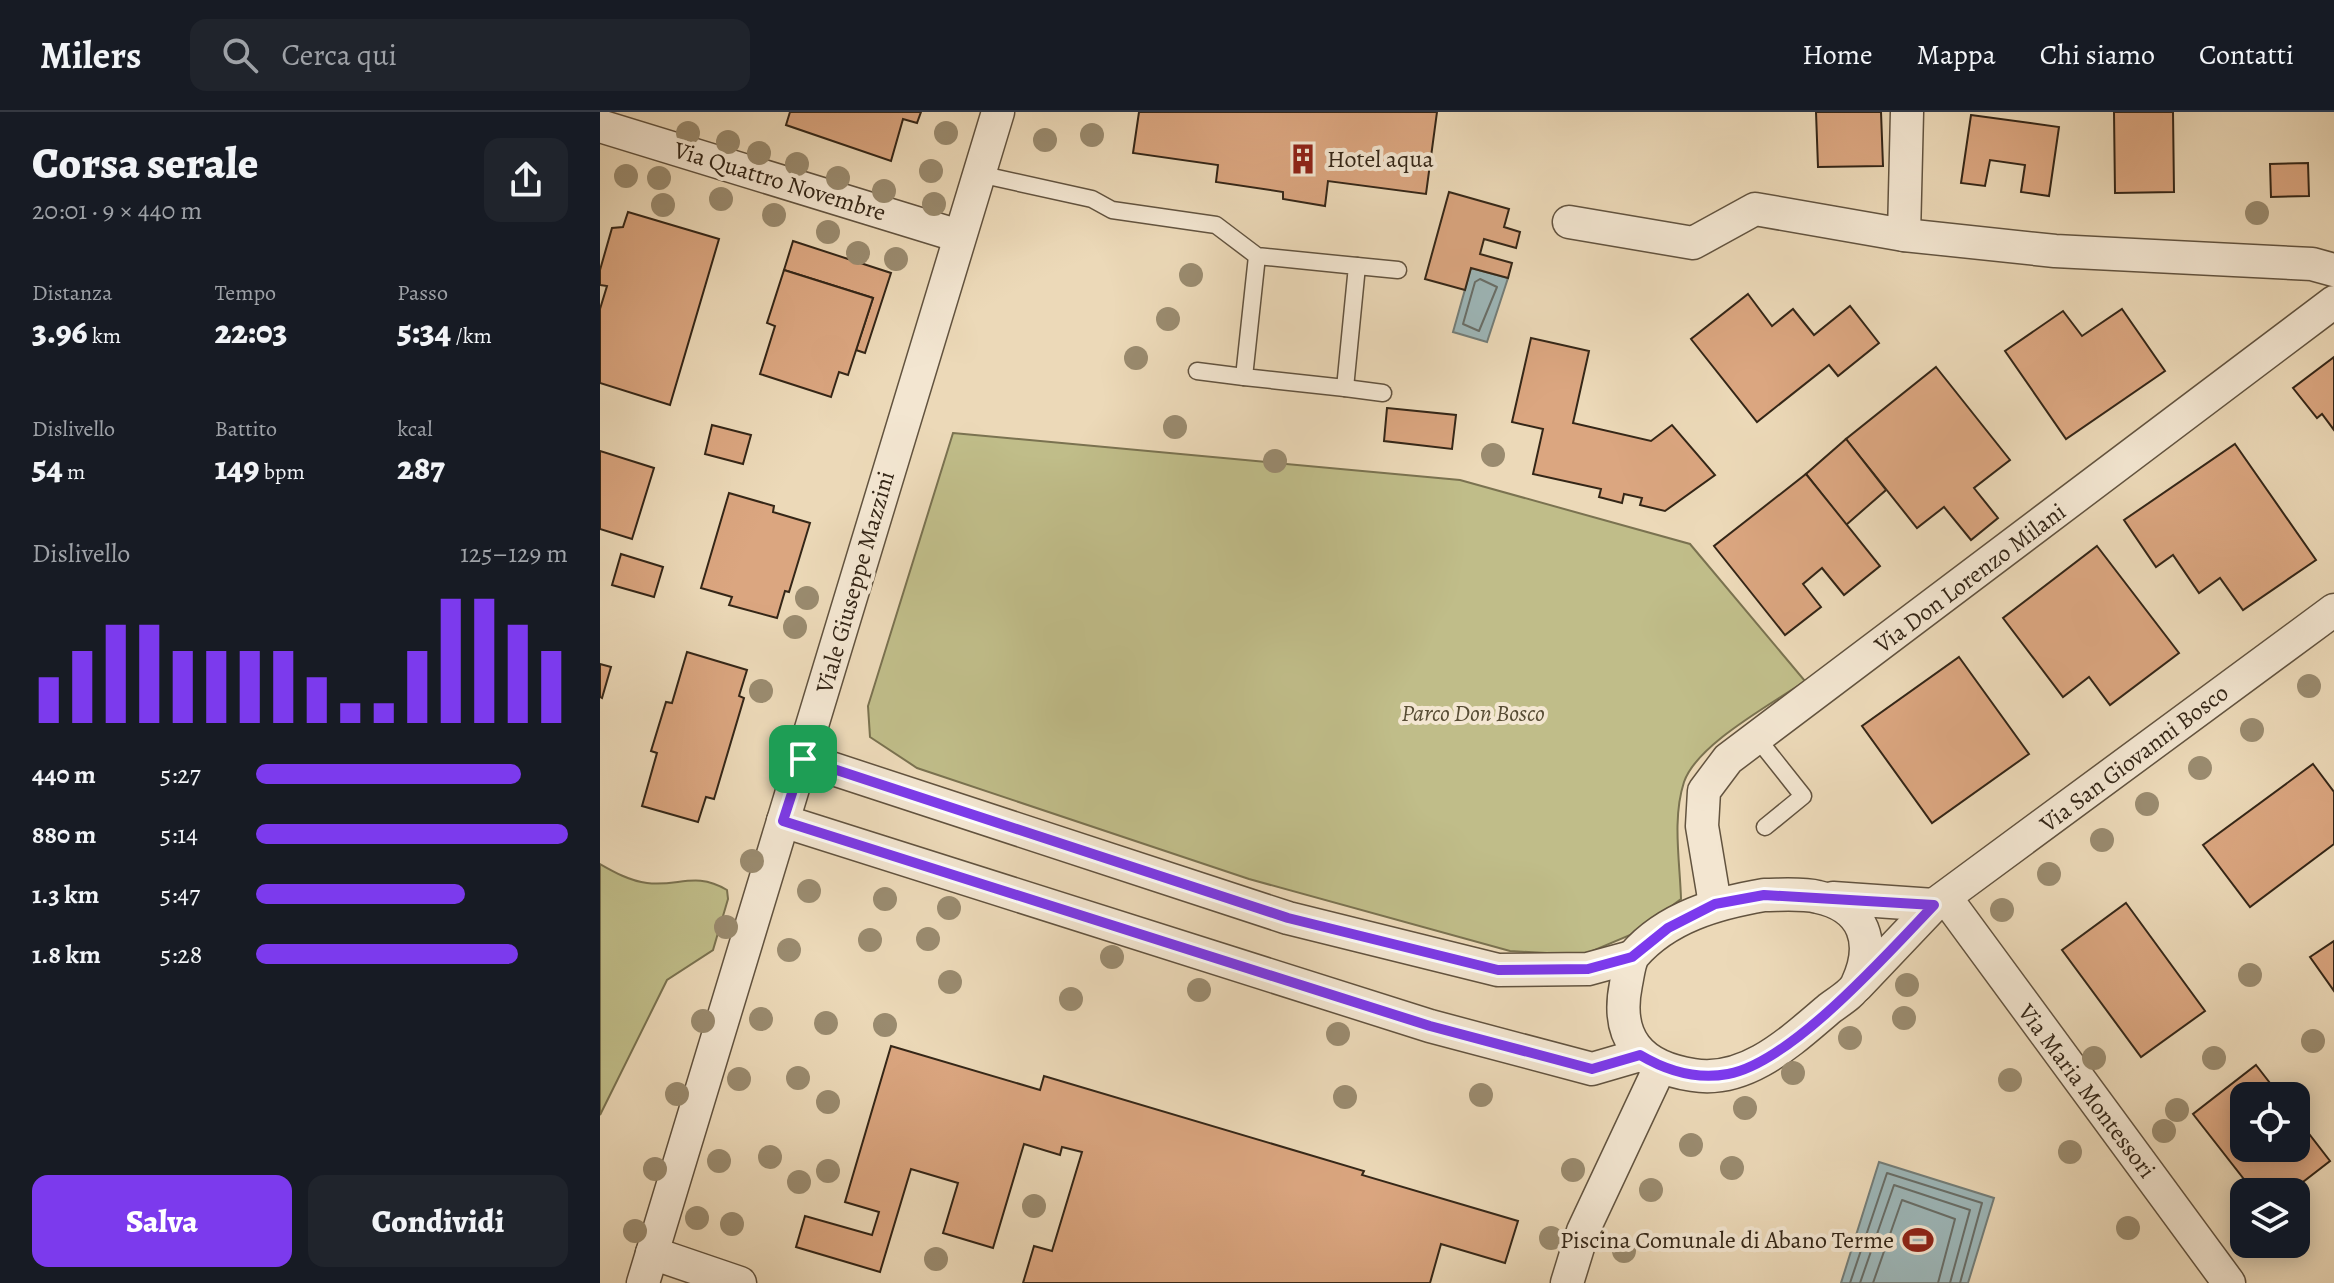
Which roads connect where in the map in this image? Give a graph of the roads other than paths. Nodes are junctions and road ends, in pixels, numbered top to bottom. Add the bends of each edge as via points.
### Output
1 (998, 112) edge
2 (1907, 112) edge
3 (601, 129) edge
4 (979, 174) junction
5 (1569, 222) dead end
6 (1904, 235) junction
7 (959, 236) junction
8 (1257, 256) junction
9 (1357, 266) junction
10 (1398, 270) dead end
11 (2334, 270) edge
12 (2334, 302) edge
13 (1197, 371) dead end
14 (1244, 377) junction
15 (1345, 388) junction
16 (1383, 393) dead end
17 (2334, 610) edge
18 (1757, 738) junction
19 (803, 759) junction
20 (783, 821) junction
21 (1765, 827) dead end
22 (1819, 897) junction
23 (1940, 902) junction
24 (1715, 904) junction
25 (1632, 957) junction
26 (1857, 986) junction
27 (1650, 1061) junction
28 (647, 1268) edge
29 (740, 1283) edge
30 (1567, 1283) edge
31 (2229, 1283) edge

1 - 4 street, Viale Giuseppe Mazzini
2 - 6 street
3 - 7 street, Via Quattro Novembre
4 - 7 street, Viale Giuseppe Mazzini
4 - 8 lane via 1092,199 1112,210 1216,225
5 - 6 street via 1693,243 1755,209
6 - 11 street via 2055,251 2312,264
7 - 19 street, Viale Giuseppe Mazzini
8 - 9 lane
8 - 14 lane
9 - 10 lane
9 - 15 lane
12 - 18 street, Via Don Lorenzo Milani
13 - 14 lane
14 - 15 lane
15 - 16 lane
17 - 23 street, Via San Giovanni Bosco
18 - 21 lane via 1803,796
18 - 24 street, Via Don Lorenzo Milani via 1728,759 1704,791 1702,826
19 - 20 street, Viale Giuseppe Mazzini
19 - 25 street via 1288,918 1498,970 1588,969
20 - 27 street, Via San Giovanni Bosco via 1445,1030 1592,1069
20 - 28 street, Viale Giuseppe Mazzini
22 - 23 street
22 - 24 street via 1764,895
22 - 26 street via 1859,917 1868,936
23 - 26 street, Via San Giovanni Bosco
23 - 31 street, Via Maria Montessori
24 - 25 street via 1668,928
25 - 27 street via 1621,1010
26 - 27 street, Via San Giovanni Bosco via 1776,1053 1730,1074 1696,1076
27 - 30 street
28 - 29 street

